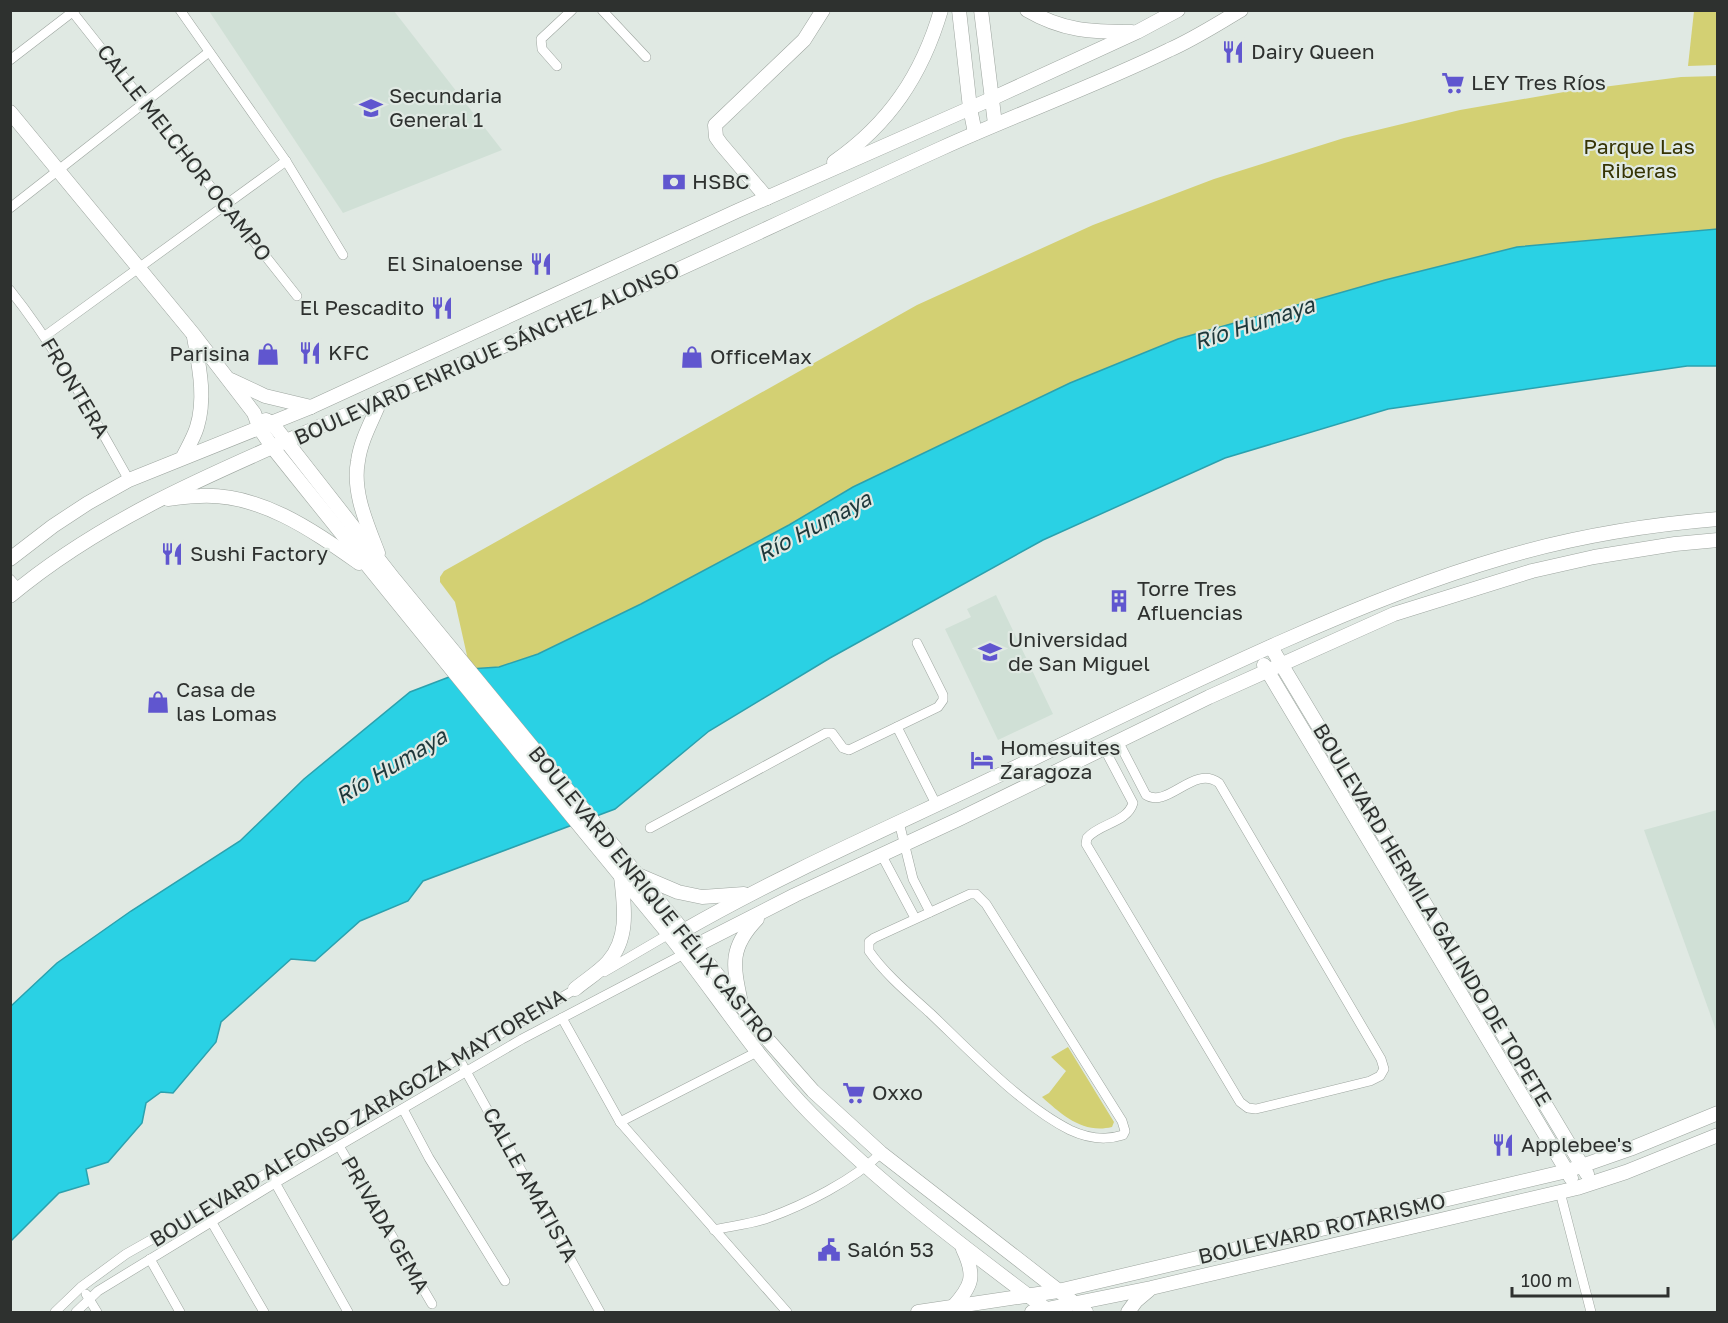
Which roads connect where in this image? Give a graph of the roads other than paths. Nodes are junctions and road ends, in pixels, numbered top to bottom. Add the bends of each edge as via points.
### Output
1 (180, 10) edge
2 (572, 10) edge
3 (602, 10) edge
4 (823, 10) edge
5 (941, 10) edge
6 (959, 10) edge
7 (981, 10) edge
8 (1027, 10) edge
9 (1179, 10) edge
10 (1241, 10) edge
11 (73, 11) edge
12 (1137, 32) junction
13 (208, 52) junction
14 (646, 57) dead end
15 (10, 60) edge
16 (557, 66) dead end
17 (992, 99) junction
18 (144, 101) junction
19 (970, 108) junction
20 (10, 112) edge
21 (995, 124) junction
22 (975, 133) junction
23 (286, 160) junction
24 (58, 169) junction
25 (813, 177) junction
26 (767, 198) junction
27 (226, 204) junction
28 (10, 208) edge
29 (343, 255) dead end
30 (139, 267) junction
31 (297, 296) dead end
32 (13, 298) edge
33 (194, 335) junction
34 (45, 336) junction
35 (228, 379) junction
36 (381, 399) junction
37 (311, 407) junction
38 (266, 426) junction
39 (279, 445) junction
40 (183, 457) junction
41 (129, 480) junction
42 (156, 501) junction
43 (1718, 519) edge
44 (1718, 540) edge
45 (1527, 551) junction
46 (10, 559) edge
47 (377, 568) junction
48 (1532, 571) junction
49 (13, 588) edge
50 (916, 643) dead end
51 (1271, 647) junction
52 (1256, 652) junction
53 (1281, 665) junction
54 (1267, 670) junction
55 (897, 727) junction
56 (1118, 741) junction
57 (1104, 748) junction
58 (936, 804) junction
59 (899, 822) junction
60 (650, 828) dead end
61 (905, 843) junction
62 (604, 847) junction
63 (881, 854) junction
64 (635, 874) junction
65 (621, 876) junction
66 (913, 879) junction
67 (898, 886) junction
68 (752, 893) junction
69 (765, 911) junction
70 (930, 912) junction
71 (915, 918) junction
72 (683, 931) junction
73 (669, 934) junction
74 (690, 950) junction
75 (575, 989) junction
76 (742, 1008) junction
77 (562, 1017) junction
78 (757, 1052) junction
79 (458, 1057) junction
80 (467, 1071) junction
81 (403, 1109) junction
82 (1718, 1113) edge
83 (620, 1122) junction
84 (1718, 1134) edge
85 (339, 1146) junction
86 (881, 1154) junction
87 (867, 1167) junction
88 (1583, 1167) junction
89 (1567, 1171) junction
90 (268, 1172) junction
91 (275, 1183) junction
92 (1593, 1183) junction
93 (1576, 1188) junction
94 (1560, 1192) junction
95 (211, 1221) junction
96 (714, 1230) junction
97 (1319, 1231) junction
98 (961, 1244) junction
99 (1324, 1247) junction
100 (150, 1259) junction
101 (505, 1281) dead end
102 (81, 1287) junction
103 (1151, 1288) junction
104 (1058, 1291) junction
105 (1026, 1296) junction
106 (89, 1299) junction
107 (432, 1304) dead end
108 (953, 1307) junction
109 (1081, 1309) edge
110 (1048, 1311) edge
111 (55, 1312) edge
112 (75, 1312) edge
113 (97, 1312) edge
114 (180, 1312) edge
115 (264, 1312) edge
116 (348, 1312) edge
117 (600, 1312) edge
118 (787, 1312) edge
119 (918, 1312) edge
120 (1032, 1312) edge
121 (1128, 1312) edge
122 (1591, 1312) edge

1 - 13 street
2 - 16 street via 541,39 542,49
3 - 14 street
4 - 26 main road via 804,40 715,125 716,137
5 - 25 main road via 923,61 900,99 860,143
6 - 19 main road
7 - 17 main road
8 - 12 main road via 1066,28
9 - 12 main road, BOULEVARD ENRIQUE SÁNCHEZ ALONSO
10 - 21 main road, BOULEVARD ENRIQUE SÁNCHEZ ALONSO via 1129,69
11 - 15 street
11 - 18 street, CALLE MELCHOR OCAMPO
12 - 17 main road, BOULEVARD ENRIQUE SÁNCHEZ ALONSO
13 - 18 street
13 - 23 street
17 - 19 main road, BOULEVARD ENRIQUE SÁNCHEZ ALONSO
17 - 21 main road
18 - 24 street
18 - 27 street, CALLE MELCHOR OCAMPO
19 - 22 main road
19 - 25 main road, BOULEVARD ENRIQUE SÁNCHEZ ALONSO
20 - 24 main road
21 - 22 main road, BOULEVARD ENRIQUE SÁNCHEZ ALONSO
22 - 36 main road, BOULEVARD ENRIQUE SÁNCHEZ ALONSO via 621,296
23 - 27 street
23 - 29 street
24 - 28 street
24 - 30 main road
25 - 26 main road, BOULEVARD ENRIQUE SÁNCHEZ ALONSO
26 - 37 main road, BOULEVARD ENRIQUE SÁNCHEZ ALONSO
27 - 30 street
27 - 31 street, CALLE MELCHOR OCAMPO
30 - 33 main road
30 - 34 street
32 - 34 street, FRONTERA
33 - 35 main road
33 - 40 main road via 201,411 197,430
34 - 41 street, FRONTERA
35 - 37 main road via 265,396
35 - 38 main road
36 - 39 main road, BOULEVARD ENRIQUE SÁNCHEZ ALONSO
36 - 47 main road via 357,462 357,484
37 - 38 main road, BOULEVARD ENRIQUE SÁNCHEZ ALONSO
38 - 39 main road, BOULEVARD ENRIQUE FÉLIX CASTRO
38 - 40 main road, BOULEVARD ENRIQUE SÁNCHEZ ALONSO
39 - 42 main road, BOULEVARD ENRIQUE SÁNCHEZ ALONSO
39 - 47 main road, BOULEVARD ENRIQUE FÉLIX CASTRO
40 - 41 main road, BOULEVARD ENRIQUE SÁNCHEZ ALONSO
41 - 46 main road, BOULEVARD ENRIQUE SÁNCHEZ ALONSO via 62,520
42 - 47 main road via 201,496 258,504
42 - 49 main road, BOULEVARD ENRIQUE SÁNCHEZ ALONSO
43 - 45 main road via 1643,527
44 - 48 main road, BOULEVARD ALFONSO ZARAGOZA MAYTORENA via 1594,557
45 - 48 main road
45 - 51 main road via 1400,591
47 - 62 main road, BOULEVARD ENRIQUE FÉLIX CASTRO
48 - 53 main road, BOULEVARD ALFONSO ZARAGOZA MAYTORENA via 1394,615
50 - 55 street via 943,699 938,707
51 - 52 main road
51 - 53 main road, BOULEVARD HERMILA GALINDO DE TOPETE
52 - 54 main road, BOULEVARD HERMILA GALINDO DE TOPETE
52 - 58 main road
53 - 54 main road, BOULEVARD ALFONSO ZARAGOZA MAYTORENA
53 - 88 main road, BOULEVARD HERMILA GALINDO DE TOPETE
54 - 56 main road, BOULEVARD ALFONSO ZARAGOZA MAYTORENA
54 - 89 main road, BOULEVARD HERMILA GALINDO DE TOPETE
55 - 58 street
55 - 60 street via 849,750 832,733 826,734
56 - 57 main road, BOULEVARD ALFONSO ZARAGOZA MAYTORENA
56 - 57 street via 1150,798 1159,798 1204,777 1220,783 1382,1059 1384,1069 1380,1076 1256,1109 1240,1102 1086,844 1093,832 1124,816 1133,803
57 - 61 main road, BOULEVARD ALFONSO ZARAGOZA MAYTORENA
58 - 59 main road
59 - 61 street
59 - 68 main road
61 - 63 main road, BOULEVARD ALFONSO ZARAGOZA MAYTORENA
61 - 66 street
62 - 64 main road, BOULEVARD ENRIQUE FÉLIX CASTRO
62 - 65 main road, BOULEVARD ENRIQUE FÉLIX CASTRO
63 - 67 street
63 - 69 main road, BOULEVARD ALFONSO ZARAGOZA MAYTORENA
64 - 68 main road via 678,892 702,897
64 - 72 main road, BOULEVARD ENRIQUE FÉLIX CASTRO
65 - 73 main road, BOULEVARD ENRIQUE FÉLIX CASTRO
65 - 75 main road via 625,909 622,936 608,961
66 - 67 street
66 - 70 street
67 - 71 street
68 - 72 main road
69 - 74 main road, BOULEVARD ALFONSO ZARAGOZA MAYTORENA
69 - 76 main road via 744,933 737,947 735,973
70 - 71 street
70 - 71 street via 970,894 982,898 1122,1121 1123,1135 1110,1139 1087,1136 1047,1116 988,1068 873,956 869,942
72 - 74 main road, BOULEVARD ENRIQUE FÉLIX CASTRO
73 - 74 main road, BOULEVARD ENRIQUE FÉLIX CASTRO
73 - 75 street, BOULEVARD ALFONSO ZARAGOZA MAYTORENA
74 - 76 main road, BOULEVARD ENRIQUE FÉLIX CASTRO
74 - 77 street, BOULEVARD ALFONSO ZARAGOZA MAYTORENA
74 - 78 main road, BOULEVARD ENRIQUE FÉLIX CASTRO
75 - 79 street, BOULEVARD ALFONSO ZARAGOZA MAYTORENA
76 - 86 main road, BOULEVARD ENRIQUE FÉLIX CASTRO via 813,1091
77 - 80 street, BOULEVARD ALFONSO ZARAGOZA MAYTORENA
77 - 83 street
78 - 83 street
78 - 87 main road, BOULEVARD ENRIQUE FÉLIX CASTRO via 791,1094
79 - 80 street, CALLE AMATISTA
79 - 90 street, BOULEVARD ALFONSO ZARAGOZA MAYTORENA
80 - 81 street, BOULEVARD ALFONSO ZARAGOZA MAYTORENA
80 - 117 street, CALLE AMATISTA
81 - 85 street, BOULEVARD ALFONSO ZARAGOZA MAYTORENA
81 - 101 street
82 - 88 main road, BOULEVARD ROTARISMO
83 - 96 street
84 - 92 main road, BOULEVARD ROTARISMO
85 - 91 street, BOULEVARD ALFONSO ZARAGOZA MAYTORENA
85 - 107 street, PRIVADA GEMA
86 - 87 street
86 - 104 main road, BOULEVARD ENRIQUE FÉLIX CASTRO
87 - 96 street via 768,1218
87 - 98 main road, BOULEVARD ENRIQUE FÉLIX CASTRO
88 - 89 main road, BOULEVARD ROTARISMO
88 - 92 main road, BOULEVARD HERMILA GALINDO DE TOPETE
89 - 93 main road, BOULEVARD HERMILA GALINDO DE TOPETE
89 - 97 main road, BOULEVARD ROTARISMO
90 - 91 street
90 - 102 street, BOULEVARD ALFONSO ZARAGOZA MAYTORENA via 121,1258
91 - 95 street, BOULEVARD ALFONSO ZARAGOZA MAYTORENA
91 - 116 street
92 - 93 main road, BOULEVARD ROTARISMO
93 - 94 main road, BOULEVARD ROTARISMO
94 - 99 main road, BOULEVARD ROTARISMO
94 - 122 street
95 - 100 street, BOULEVARD ALFONSO ZARAGOZA MAYTORENA
95 - 115 street
96 - 118 street
97 - 99 main road
97 - 104 main road, BOULEVARD ROTARISMO
98 - 105 main road, BOULEVARD ENRIQUE FÉLIX CASTRO
98 - 108 main road via 972,1274 964,1294
99 - 103 main road, BOULEVARD ROTARISMO
100 - 106 street, BOULEVARD ALFONSO ZARAGOZA MAYTORENA
100 - 114 street
102 - 106 street
102 - 111 street, BOULEVARD ALFONSO ZARAGOZA MAYTORENA
103 - 109 main road, BOULEVARD ROTARISMO
103 - 121 main road
104 - 105 main road, BOULEVARD ROTARISMO
104 - 109 main road, BOULEVARD ENRIQUE FÉLIX CASTRO
105 - 108 main road, BOULEVARD ROTARISMO
105 - 110 main road, BOULEVARD ENRIQUE FÉLIX CASTRO
106 - 112 street, BOULEVARD ALFONSO ZARAGOZA MAYTORENA
106 - 113 street
108 - 119 main road, BOULEVARD ROTARISMO
109 - 110 main road, BOULEVARD ROTARISMO
110 - 120 main road, BOULEVARD ROTARISMO

